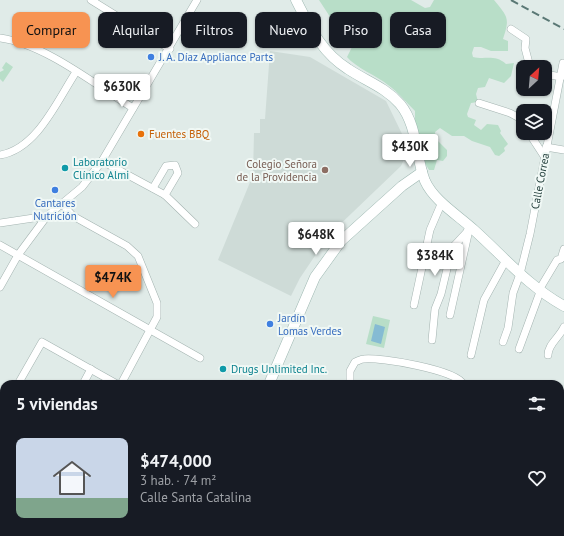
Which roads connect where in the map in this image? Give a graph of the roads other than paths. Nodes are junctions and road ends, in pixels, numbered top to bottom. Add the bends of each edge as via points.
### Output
1 (91, 0) edge
2 (197, 0) edge
3 (296, 0) edge
4 (511, 30) dead end
5 (0, 38) edge
6 (170, 49) junction
7 (528, 60) edge
8 (563, 63) dead end
9 (76, 72) junction
10 (552, 75) edge
11 (561, 77) junction
12 (562, 86) edge
13 (478, 104) dead end
14 (133, 108) junction
15 (516, 116) edge
16 (534, 140) edge
17 (546, 147) junction
18 (564, 150) edge
19 (0, 155) edge
20 (544, 156) junction
21 (102, 161) junction
22 (422, 172) junction
23 (153, 188) junction
24 (165, 195) junction
25 (442, 202) junction
26 (62, 204) junction
27 (47, 216) junction
28 (0, 223) edge
29 (195, 224) dead end
30 (470, 226) junction
31 (0, 245) edge
32 (564, 249) edge
33 (18, 255) junction
34 (506, 260) junction
35 (520, 274) junction
36 (0, 287) edge
37 (540, 291) junction
38 (414, 305) dead end
39 (564, 306) edge
40 (450, 314) dead end
41 (564, 327) edge
42 (150, 331) junction
43 (432, 340) dead end
44 (503, 342) dead end
45 (519, 348) dead end
46 (470, 355) dead end
47 (548, 355) dead end
48 (200, 358) dead end
49 (91, 370) junction
50 (20, 380) edge
51 (85, 380) edge
52 (110, 380) edge
53 (123, 380) edge
54 (271, 380) edge
55 (350, 380) edge
56 (459, 380) edge

1 - 6 street
2 - 6 street
3 - 22 main road via 316,39 329,55 349,70 385,89 401,105 413,131
4 - 7 street via 526,39
5 - 9 street via 17,41 42,51
6 - 14 street
8 - 11 street, Calle Correa
9 - 14 street
9 - 19 street via 36,135 22,147
10 - 11 street
11 - 12 street, Calle Correa
12 - 17 street, Calle Correa
13 - 15 street
14 - 21 street
16 - 20 street
17 - 18 street
17 - 20 street, Calle Correa
20 - 35 street, Calle Correa
21 - 23 street
21 - 26 street via 82,187
22 - 25 main road via 430,190
22 - 54 main road via 402,186 341,241 314,277
23 - 24 street
23 - 24 street via 166,166 175,165 178,173
24 - 29 street
25 - 30 main road
25 - 38 street via 430,230
26 - 27 street
26 - 42 street via 73,216 127,246 138,256 157,304 157,317
27 - 28 street
27 - 33 street
30 - 34 main road
30 - 40 street
30 - 43 street via 449,255 441,294 434,309
31 - 33 street
32 - 37 street via 561,259 557,260
33 - 36 street
33 - 42 street
34 - 35 main road
34 - 46 street via 484,300
35 - 37 main road
35 - 44 street, Calle Correa via 513,293 508,328
37 - 39 main road
37 - 45 street
41 - 47 street via 550,347
42 - 48 street
42 - 53 street
49 - 50 street via 42,342
49 - 51 street
49 - 52 street
55 - 56 street via 350,372 355,362 364,359 396,360 453,375

